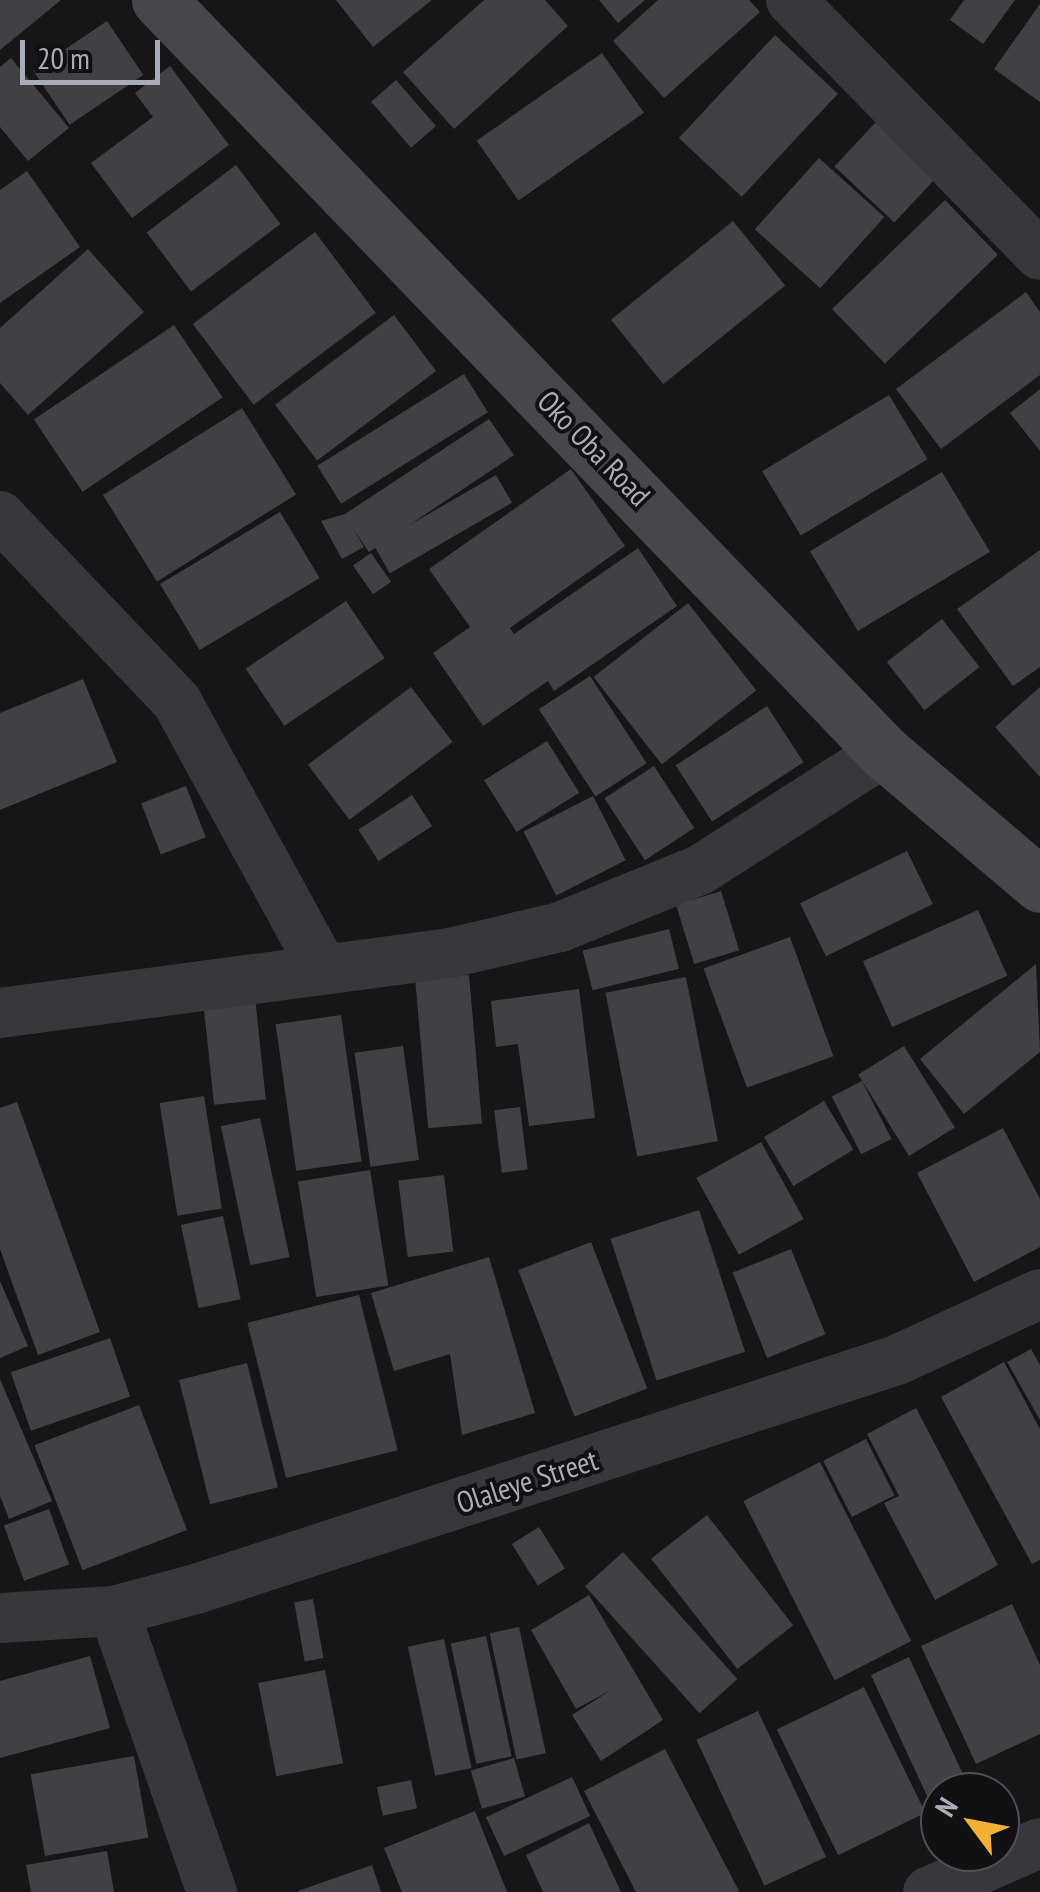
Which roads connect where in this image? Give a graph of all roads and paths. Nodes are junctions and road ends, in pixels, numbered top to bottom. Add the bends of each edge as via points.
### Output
1 (159, 0) edge
2 (791, 0) edge
3 (1040, 255) edge
4 (0, 516) edge
5 (884, 752) junction
6 (1040, 886) edge
7 (321, 965) junction
8 (0, 1013) edge
9 (1040, 1294) edge
10 (114, 1611) junction
11 (0, 1618) edge
12 (1040, 1842) edge
13 (212, 1892) edge
14 (928, 1892) edge

1 - 5 street, Oko Oba Road
2 - 3 street
4 - 7 street via 176,702
5 - 6 street, Oko Oba Road
5 - 7 street via 700,870 560,927 450,953
7 - 8 street
9 - 10 street, Olaleye Street via 897,1360
10 - 11 street, Olaleye Street
10 - 13 street
12 - 14 street

